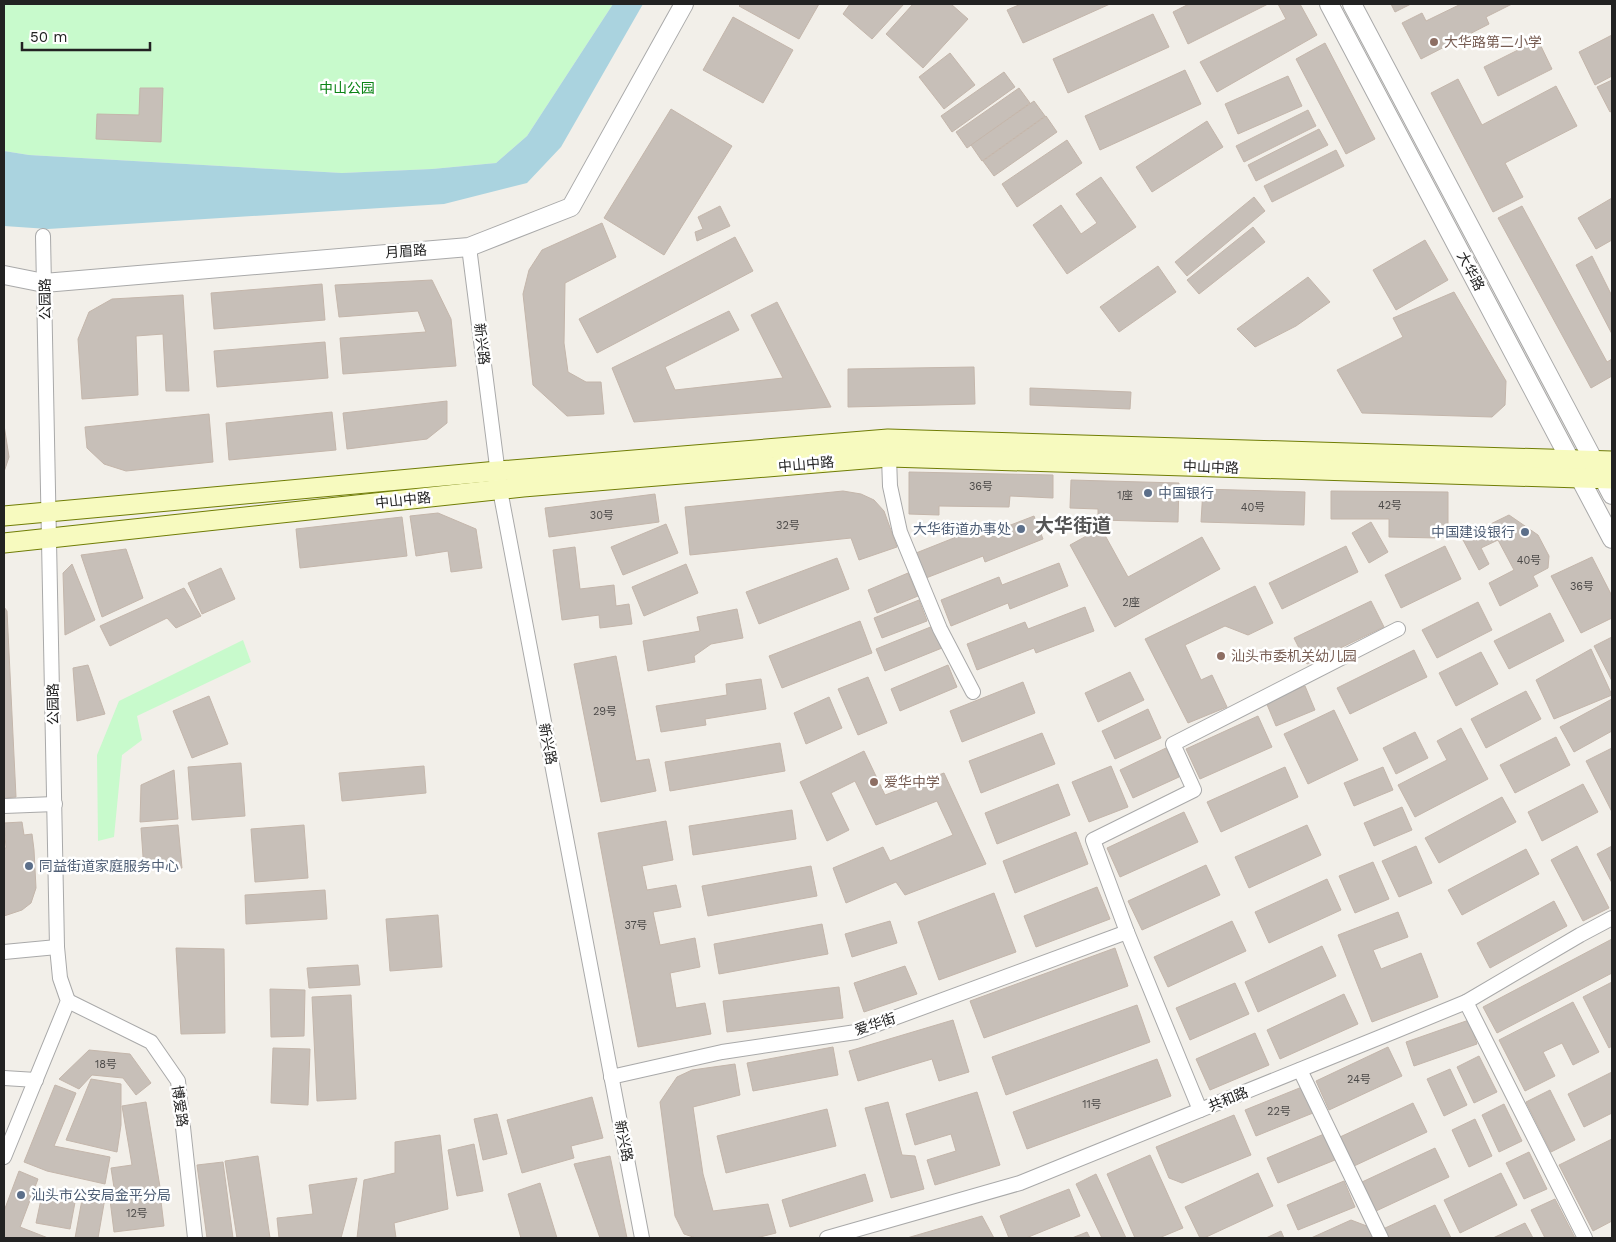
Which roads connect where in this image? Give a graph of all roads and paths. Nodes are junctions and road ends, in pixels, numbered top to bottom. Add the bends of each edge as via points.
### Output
1 (684, 4) edge
2 (1330, 4) edge
3 (1352, 4) edge
4 (43, 236) dead end
5 (469, 246) junction
6 (4, 275) edge
7 (44, 283) junction
8 (889, 457) junction
9 (1570, 460) junction
10 (1593, 460) junction
11 (1612, 461) edge
12 (498, 471) junction
13 (1580, 478) junction
14 (1609, 485) edge
15 (500, 490) junction
16 (47, 512) junction
17 (4, 516) edge
18 (49, 538) junction
19 (1612, 539) edge
20 (4, 543) edge
21 (1398, 629) dead end
22 (974, 692) dead end
23 (55, 804) junction
24 (4, 806) edge
25 (1612, 918) edge
26 (1127, 932) junction
27 (57, 947) junction
28 (4, 952) edge
29 (68, 1001) junction
30 (1466, 1002) junction
31 (1300, 1070) junction
32 (611, 1077) junction
33 (4, 1078) edge
34 (36, 1080) junction
35 (1200, 1110) junction
36 (4, 1157) edge
37 (195, 1238) edge
38 (642, 1238) edge
39 (828, 1238) edge
40 (1381, 1238) edge
41 (1585, 1238) edge

1 - 5 street, 月眉路 via 571,207
2 - 9 street, 大华路
3 - 10 street, 大华路
4 - 7 street, 公园路
5 - 7 street, 月眉路
5 - 12 street, 新兴路
6 - 7 street, 月眉路
7 - 16 street, 公园路
8 - 13 main road, 中山中路
8 - 15 main road, 中山中路
8 - 22 street via 890,486 900,532 940,629
9 - 10 main road, 中山中路
9 - 12 main road, 中山中路 via 888,439
9 - 13 street, 大华路
10 - 11 main road, 中山中路
10 - 14 street, 大华路
12 - 15 street, 新兴路
12 - 16 main road, 中山中路
13 - 14 main road, 中山中路
13 - 19 street, 大华路
15 - 18 main road, 中山中路
15 - 32 street, 新兴路
16 - 17 main road, 中山中路
16 - 18 street, 公园路
18 - 20 main road, 中山中路
18 - 23 street, 公园路
21 - 26 street via 1173,744 1194,790 1093,840
23 - 24 street
23 - 27 street, 公园路
25 - 30 street, 共和路
26 - 32 street, 爱华街 via 856,1032 722,1052
26 - 35 street
27 - 28 street
27 - 29 street, 公园路 via 60,978
29 - 34 street
29 - 37 street, 博爱路 via 151,1042 178,1081
30 - 31 street, 共和路
30 - 41 street
31 - 35 street, 共和路
31 - 40 street
32 - 38 street, 新兴路
33 - 34 street
34 - 36 street
35 - 39 street, 共和路 via 1020,1183

